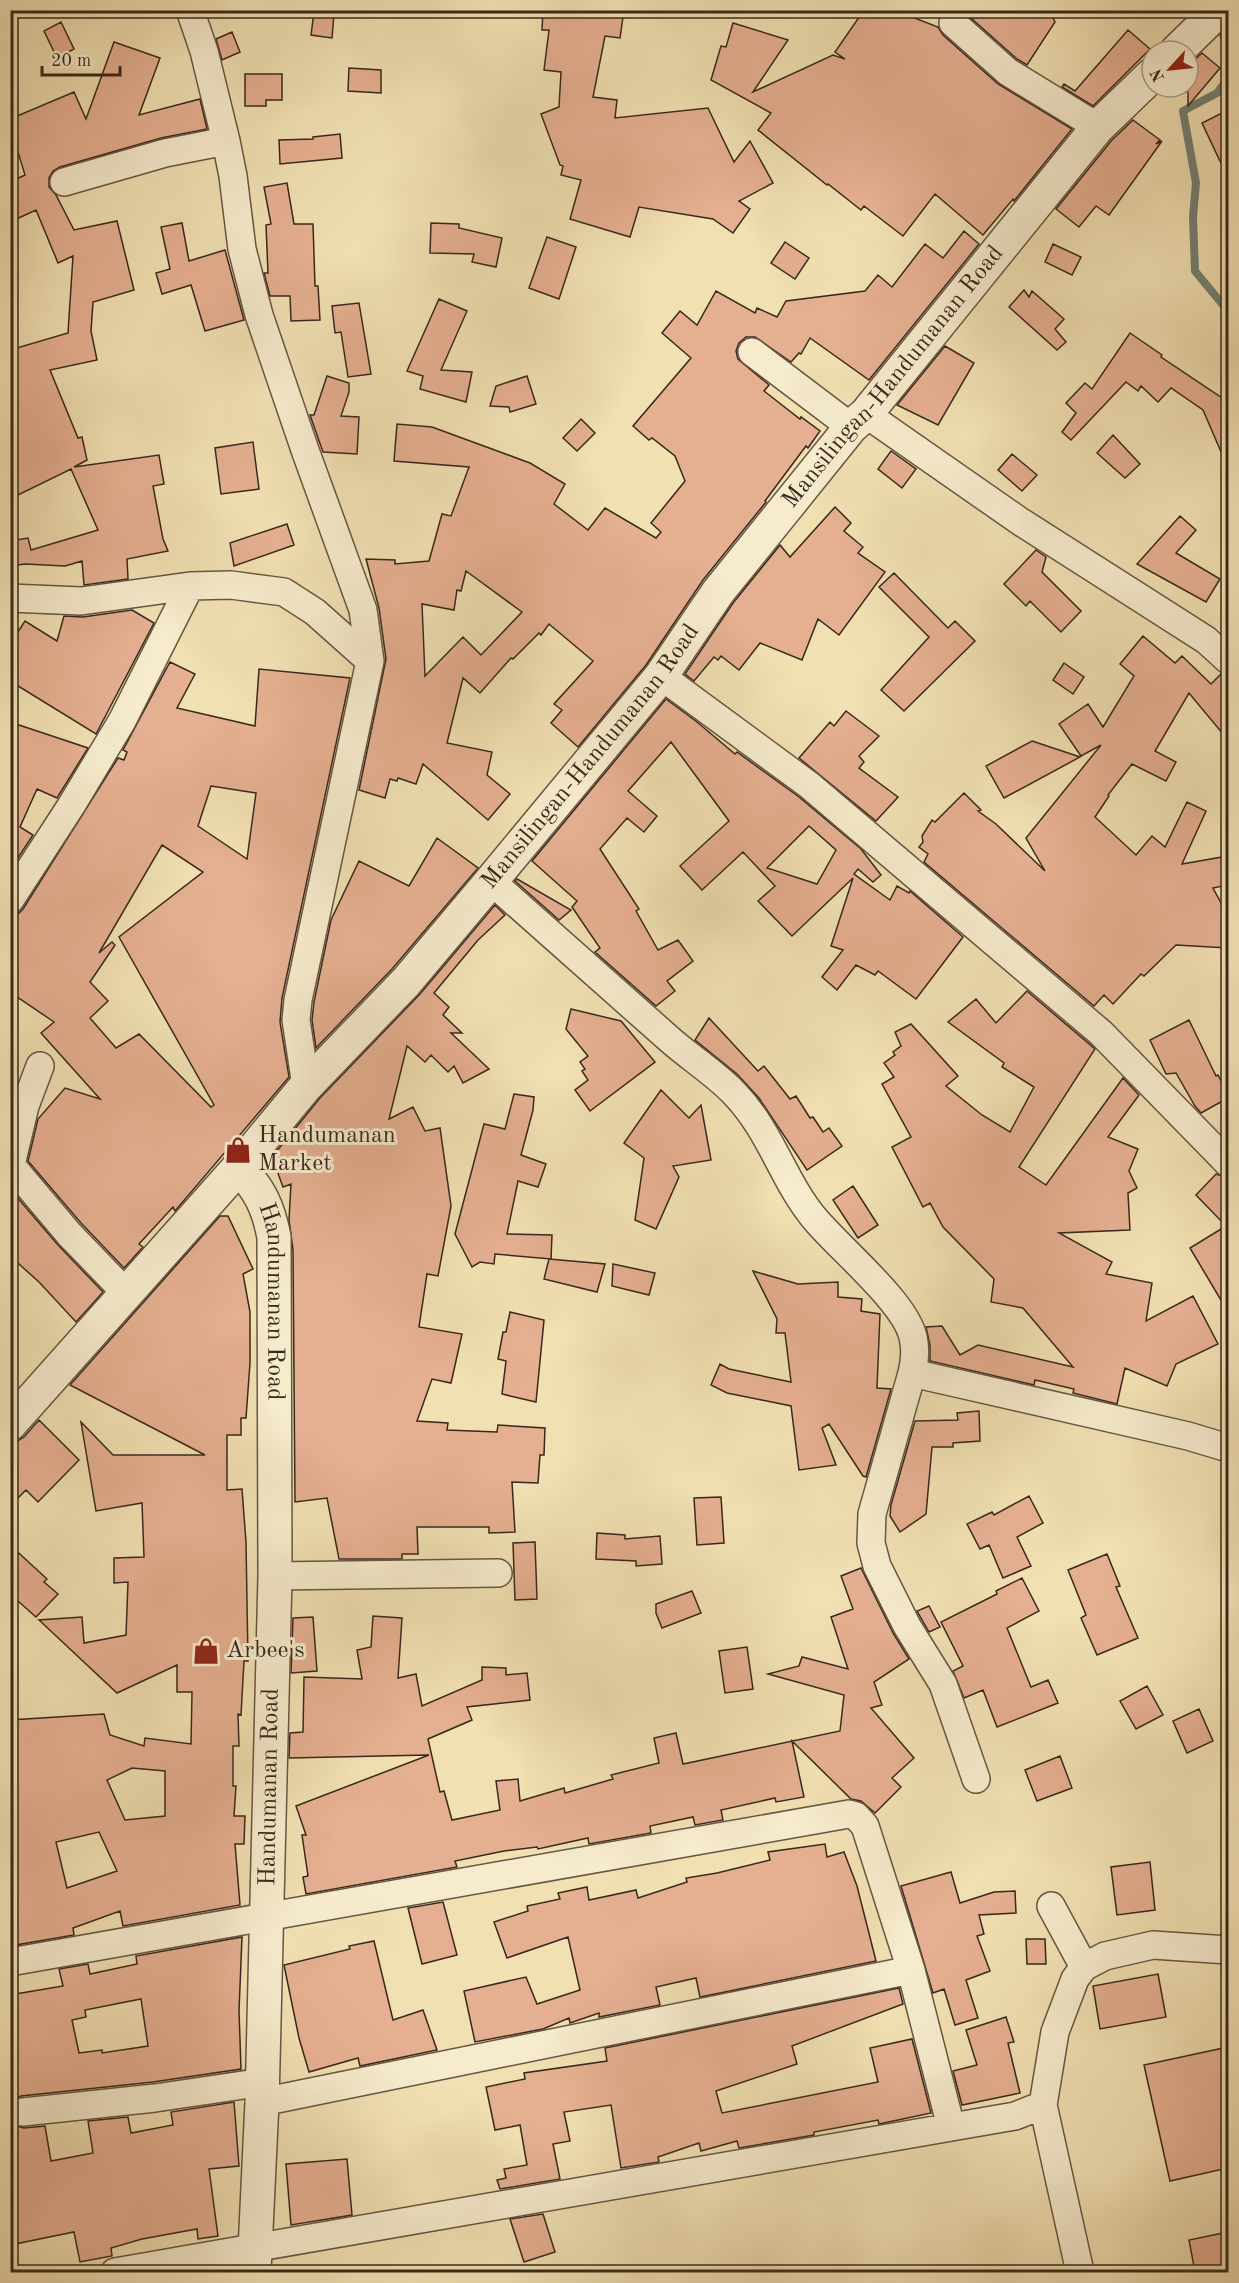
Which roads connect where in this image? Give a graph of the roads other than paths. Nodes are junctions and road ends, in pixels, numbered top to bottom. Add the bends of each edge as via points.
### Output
1 (190, 10) edge
2 (1219, 10) edge
3 (953, 23) dead end
4 (1189, 39) edge
5 (1140, 87) edge
6 (1098, 127) junction
7 (226, 141) junction
8 (64, 182) dead end
9 (752, 352) dead end
10 (858, 421) junction
11 (190, 586) junction
12 (10, 598) edge
13 (1228, 660) edge
14 (370, 662) junction
15 (661, 676) junction
16 (491, 880) junction
17 (10, 900) edge
18 (40, 1066) dead end
19 (306, 1086) junction
20 (1228, 1164) edge
21 (11, 1165) edge
22 (238, 1167) junction
23 (126, 1293) junction
24 (912, 1373) junction
25 (10, 1424) edge
26 (1228, 1448) edge
27 (498, 1573) dead end
28 (275, 1576) junction
29 (976, 1779) dead end
30 (1051, 1905) dead end
31 (267, 1918) junction
32 (1228, 1950) edge
33 (10, 1962) edge
34 (1084, 1967) junction
35 (911, 1971) junction
36 (263, 2092) junction
37 (1043, 2105) junction
38 (23, 2112) dead end
39 (951, 2127) junction
40 (255, 2260) edge
41 (115, 2272) edge
42 (1080, 2272) edge

1 - 7 street
2 - 4 street
3 - 6 street via 1008,72
5 - 6 street, Mansilingan-Handumanan Road
6 - 10 street, Mansilingan-Handumanan Road
7 - 8 street via 165,153
7 - 14 street via 242,249 259,315 363,610
9 - 10 street
10 - 13 street via 1206,640
10 - 15 street, Mansilingan-Handumanan Road via 718,592
11 - 12 street via 81,601
11 - 14 street via 231,585 284,592 315,612
11 - 17 street via 122,721
14 - 19 street via 298,1000 296,1020
15 - 16 street, Mansilingan-Handumanan Road
15 - 20 street via 809,785 1101,1033
16 - 19 street, Mansilingan-Handumanan Road via 406,982
16 - 24 street via 734,1093 761,1126 814,1218 906,1320 913,1336
18 - 21 street via 25,1106
19 - 22 street, Mansilingan-Handumanan Road
21 - 23 street
22 - 23 street, Mansilingan-Handumanan Road
22 - 28 street, Handumanan Road via 264,1199 274,1237
23 - 25 street, Mansilingan-Handumanan Road
24 - 26 street
24 - 29 street via 872,1514 871,1543 877,1566 907,1626 943,1684
27 - 28 street
28 - 31 street, Handumanan Road
30 - 34 street
31 - 33 street
31 - 35 street via 849,1814 866,1826
31 - 36 street, Handumanan Road
32 - 34 street via 1153,1945 1105,1956
34 - 37 street via 1075,1979 1055,2032
35 - 36 street
35 - 39 street
36 - 38 street
36 - 40 street, Handumanan Road
37 - 39 street via 1015,2116
37 - 42 street
39 - 40 street
40 - 41 street

